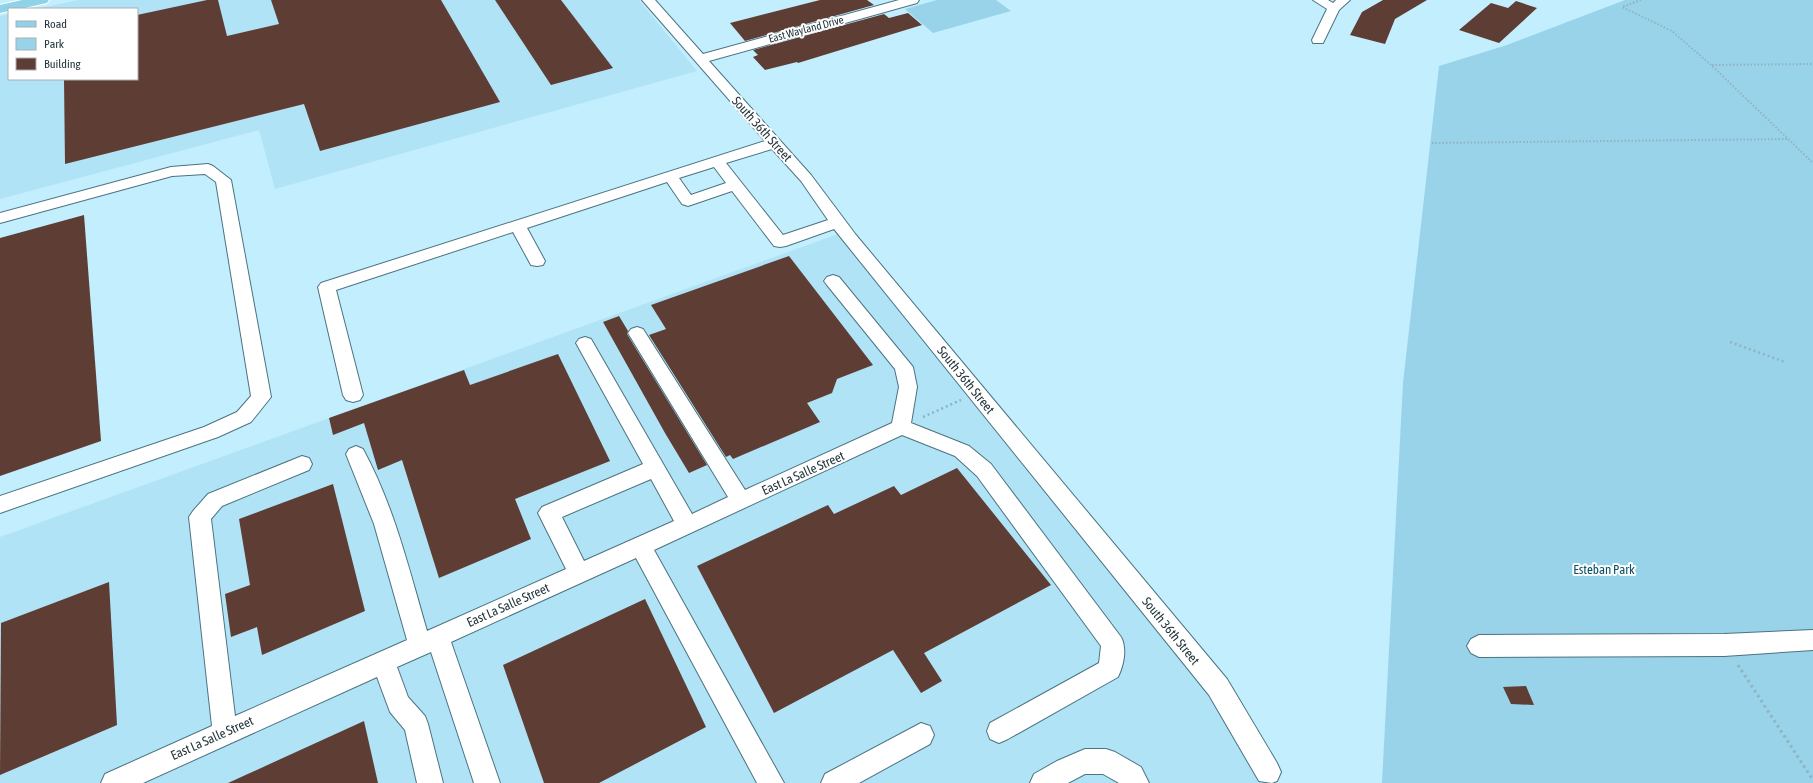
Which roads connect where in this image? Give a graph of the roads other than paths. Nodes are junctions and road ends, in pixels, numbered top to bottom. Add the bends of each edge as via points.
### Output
1 (42, 0) edge
2 (648, 0) edge
3 (913, 0) edge
4 (1319, 0) edge
5 (1339, 4) edge
6 (0, 9) edge
7 (1318, 40) dead end
8 (700, 59) junction
9 (775, 143) junction
10 (717, 161) junction
11 (670, 176) junction
12 (735, 186) junction
13 (0, 218) edge
14 (838, 222) junction
15 (517, 225) junction
16 (537, 261) dead end
17 (833, 281) dead end
18 (637, 333) dead end
19 (585, 343) dead end
20 (353, 395) dead end
21 (901, 427) junction
22 (356, 454) dead end
23 (302, 464) dead end
24 (654, 468) junction
25 (741, 501) junction
26 (0, 505) edge
27 (686, 525) junction
28 (641, 546) junction
29 (579, 574) junction
30 (1813, 640) edge
31 (429, 641) junction
32 (1479, 646) dead end
33 (383, 662) junction
34 (999, 731) dead end
35 (224, 732) junction
36 (921, 735) dead end
37 (1268, 772) dead end
38 (114, 783) edge
39 (430, 783) edge
40 (487, 783) edge
41 (771, 783) edge
42 (834, 783) edge
43 (1043, 783) edge
44 (1136, 783) edge

1 - 6 main road
2 - 8 street, South 36th Street
3 - 8 street, East Wayland Drive
4 - 5 street
5 - 7 street
8 - 9 street, South 36th Street
9 - 10 street
9 - 14 street, South 36th Street via 806,178
10 - 11 street
10 - 12 street
11 - 12 street via 688,201
11 - 15 street
12 - 14 street via 780,242
13 - 26 street via 170,172 208,169 223,180 261,397 244,417 211,432
14 - 37 street, South 36th Street via 1218,687
15 - 16 street
15 - 20 street via 327,287
17 - 21 street via 904,367 908,387
18 - 25 street
19 - 24 street
21 - 25 street, East La Salle Street
21 - 34 street via 962,452 984,470 1113,644 1110,669
22 - 31 street via 367,476 387,536
23 - 35 street via 215,500 200,518
24 - 27 street
24 - 29 street via 549,513
25 - 27 street, East La Salle Street
27 - 28 street, East La Salle Street
28 - 29 street, East La Salle Street
28 - 41 street
29 - 31 street, East La Salle Street
30 - 32 street via 1724,644
31 - 33 street, East La Salle Street
31 - 40 street
33 - 35 street, East La Salle Street
33 - 39 street via 400,704 416,724
35 - 38 street, East La Salle Street
36 - 42 street
43 - 44 street via 1085,762 1106,761 1132,776

